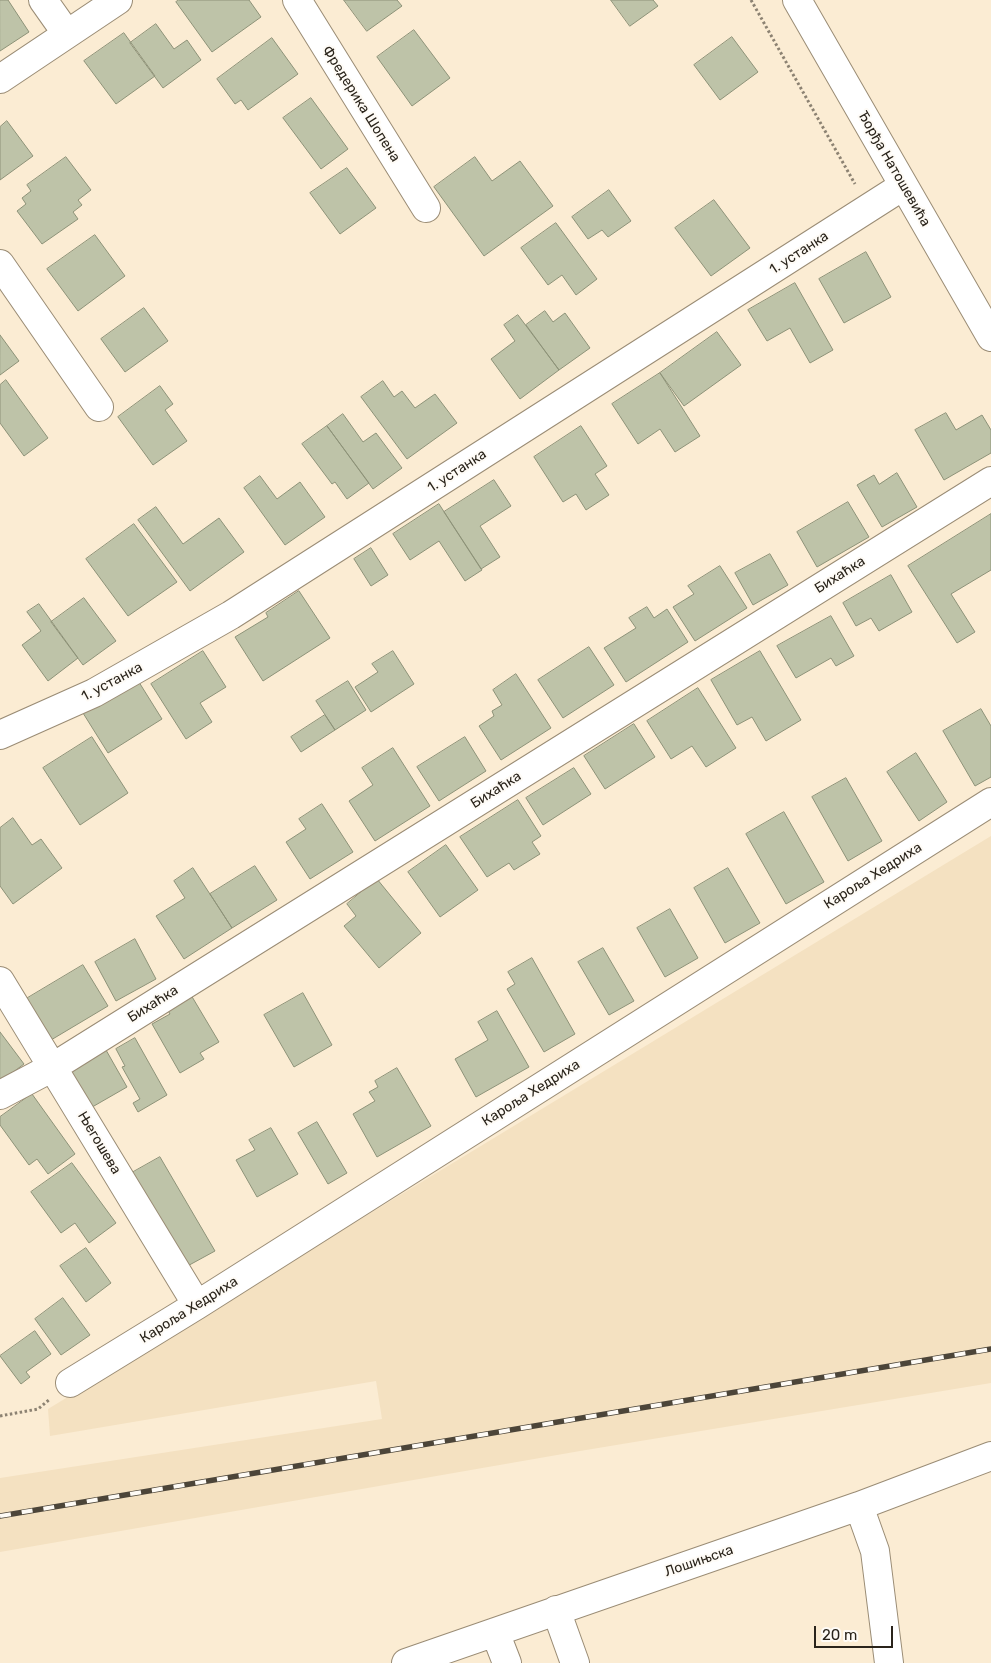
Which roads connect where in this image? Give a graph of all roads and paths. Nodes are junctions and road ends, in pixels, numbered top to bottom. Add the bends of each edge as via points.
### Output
1 (43, 0) edge
2 (118, 0) edge
3 (297, 0) edge
4 (751, 0) edge
5 (797, 0) edge
6 (67, 34) junction
7 (0, 79) edge
8 (904, 186) junction
9 (426, 208) dead end
10 (868, 208) junction
11 (0, 264) edge
12 (991, 337) edge
13 (99, 407) dead end
14 (991, 481) edge
15 (0, 735) edge
16 (991, 802) edge
17 (0, 981) edge
18 (53, 1066) junction
19 (0, 1095) edge
20 (197, 1304) junction
21 (70, 1383) joint
22 (0, 1416) edge
23 (991, 1456) edge
24 (860, 1506) junction
25 (556, 1610) junction
26 (495, 1632) junction
27 (406, 1663) edge
28 (506, 1663) edge
29 (575, 1663) edge
30 (889, 1663) edge

1 - 6 street
2 - 6 street
3 - 9 street, Фредерика Шопена
4 - 10 path
5 - 8 street, Ђорђа Натошевића
6 - 7 street
8 - 10 street, 1. устанка
8 - 12 street, Ђорђа Натошевића
10 - 15 street, 1. устанка via 231,615 94,693
11 - 13 street
14 - 18 street, Бихаћка
16 - 20 street, Кароља Хедриха
17 - 18 street, Његошева
18 - 19 street, Бихаћка
18 - 20 street, Његошева
20 - 21 street, Кароља Хедриха
21 - 22 path via 38,1409
23 - 24 street, Лошињска
24 - 25 street, Лошињска
24 - 30 street via 875,1551
25 - 26 street, Лошињска
25 - 29 street
26 - 27 street, Лошињска
26 - 28 street

